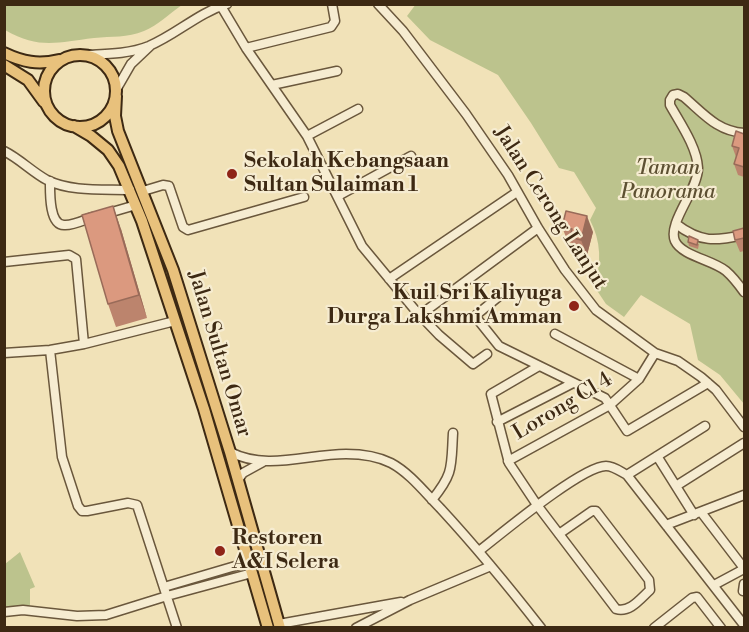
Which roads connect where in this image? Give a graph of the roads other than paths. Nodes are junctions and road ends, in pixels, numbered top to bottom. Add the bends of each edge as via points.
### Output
1 (332, 4) edge
2 (378, 4) edge
3 (224, 5) edge
4 (150, 45) junction
5 (246, 48) junction
6 (4, 52) edge
7 (85, 55) junction
8 (61, 60) junction
9 (4, 64) edge
10 (337, 70) dead end
11 (272, 86) junction
12 (116, 93) junction
13 (46, 105) junction
14 (358, 109) dead end
15 (74, 126) junction
16 (744, 133) edge
17 (307, 136) junction
18 (4, 151) edge
19 (411, 156) dead end
20 (50, 181) junction
21 (130, 190) junction
22 (143, 192) junction
23 (517, 192) junction
24 (338, 196) junction
25 (304, 197) dead end
26 (136, 205) junction
27 (676, 224) junction
28 (538, 228) junction
29 (744, 235) edge
30 (4, 262) edge
31 (389, 279) junction
32 (744, 292) edge
33 (503, 293) dead end
34 (420, 315) junction
35 (175, 321) junction
36 (555, 334) dead end
37 (84, 344) junction
38 (50, 350) junction
39 (4, 353) edge
40 (655, 353) junction
41 (487, 354) dead end
42 (539, 366) junction
43 (639, 379) junction
44 (573, 383) junction
45 (708, 383) junction
46 (610, 405) junction
47 (497, 422) junction
48 (705, 426) dead end
49 (744, 427) edge
50 (453, 433) dead end
51 (744, 443) edge
52 (230, 452) junction
53 (657, 456) junction
54 (508, 461) junction
55 (263, 462) junction
56 (627, 475) junction
57 (238, 480) junction
58 (676, 486) junction
59 (744, 495) edge
60 (432, 500) junction
61 (537, 505) junction
62 (697, 513) junction
63 (666, 525) junction
64 (559, 534) junction
65 (479, 551) junction
66 (491, 566) junction
67 (250, 568) junction
68 (714, 585) junction
69 (165, 591) junction
70 (410, 600) junction
71 (4, 612) edge
72 (744, 625) edge
73 (280, 626) edge
74 (177, 627) edge
75 (268, 627) edge
76 (356, 627) edge
77 (541, 627) edge
78 (654, 627) edge
79 (719, 627) edge

1 - 5 street via 335,21 331,27
2 - 23 street, Jalan Cerong Lanjut via 461,106
3 - 4 street
3 - 5 street
4 - 7 street via 116,54
4 - 12 street via 131,64
5 - 11 street
6 - 8 main road via 34,63
7 - 8 main road
7 - 12 main road via 107,67 114,77
8 - 13 main road via 45,79
9 - 13 main road via 28,80
10 - 11 street
11 - 17 street
12 - 15 main road via 106,116 96,123
12 - 22 main road, Jalan Sultan Omar via 118,131
13 - 15 main road via 54,117
14 - 17 street
15 - 21 main road via 108,150
16 - 27 street via 718,126 684,97 673,95 670,105 698,165 692,192
17 - 24 street
18 - 20 street
19 - 24 street
20 - 21 street via 93,189
20 - 26 street via 53,218 58,224
21 - 26 main road
22 - 25 street via 170,186 183,227 188,230
22 - 52 main road, Jalan Sultan Omar via 173,270
23 - 28 street, Jalan Cerong Lanjut
23 - 31 street
24 - 31 street via 362,246
26 - 35 main road
27 - 29 street via 702,239
27 - 32 street via 673,235 683,250 713,262
28 - 34 street
28 - 40 street, Jalan Cerong Lanjut via 596,310
30 - 37 street via 73,255
31 - 34 street
33 - 42 street via 476,318 499,346
34 - 41 street via 472,364
35 - 37 street
35 - 67 main road
36 - 43 street
37 - 38 street
38 - 39 street
38 - 69 street via 62,457 78,506 87,511 133,502 137,505
40 - 43 street, Lorong Cl 4
40 - 45 street, Jalan Cerong Lanjut via 678,361
42 - 44 street
42 - 47 street via 491,394
43 - 46 street, Lorong Cl 4
44 - 46 street via 605,398
44 - 47 street
45 - 46 street via 629,431
45 - 49 street, Jalan Cerong Lanjut
46 - 54 street, Lorong Cl 4
47 - 54 street
48 - 53 street
50 - 60 street via 450,473
51 - 58 street
52 - 55 street
52 - 57 main road, Jalan Sultan Omar
53 - 56 street
53 - 58 street
54 - 61 street
55 - 57 street
55 - 60 street via 346,454 370,456 393,464
56 - 61 street via 608,466 595,469
56 - 63 street
57 - 73 main road, Jalan Sultan Omar
58 - 62 street
59 - 62 street
60 - 65 street
61 - 64 street
61 - 65 street
62 - 63 street
62 - 68 street via 743,567
63 - 68 street
64 - 64 street via 616,609 629,609 650,590 649,580 596,511
65 - 66 street
66 - 70 street
66 - 77 street
67 - 69 street
67 - 75 main road
68 - 72 street
69 - 71 street via 106,615
69 - 74 street
70 - 73 street
70 - 76 street
78 - 79 street via 697,597

